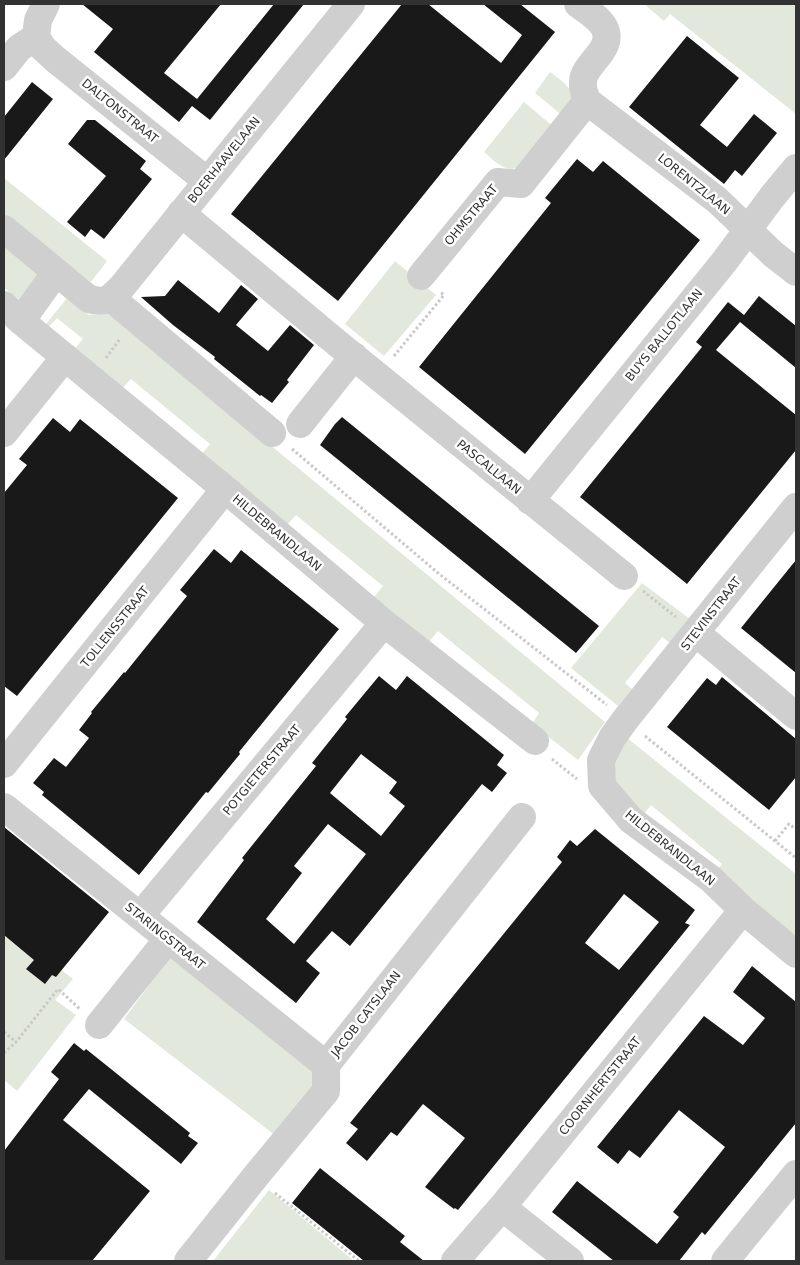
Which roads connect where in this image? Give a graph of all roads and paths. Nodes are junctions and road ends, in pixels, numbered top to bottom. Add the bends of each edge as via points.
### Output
1 (46, 4) edge
2 (351, 4) edge
3 (578, 4) edge
4 (16, 46) edge
5 (587, 101) junction
6 (796, 168) edge
7 (207, 181) junction
8 (181, 213) junction
9 (4, 229) edge
10 (748, 230) junction
11 (56, 272) junction
12 (796, 272) edge
13 (420, 276) joint
14 (100, 298) junction
15 (12, 313) edge
16 (135, 319) junction
17 (354, 356) junction
18 (65, 357) junction
19 (378, 376) junction
20 (91, 379) junction
21 (300, 424) dead end
22 (4, 433) edge
23 (272, 433) joint
24 (225, 489) junction
25 (530, 500) junction
26 (796, 507) edge
27 (438, 573) dead end
28 (624, 576) joint
29 (384, 623) junction
30 (696, 633) junction
31 (796, 716) edge
32 (535, 741) joint
33 (4, 764) edge
34 (602, 786) junction
35 (4, 807) edge
36 (522, 817) dead end
37 (796, 829) edge
38 (775, 841) dead end
39 (743, 910) junction
40 (140, 916) junction
41 (168, 939) junction
42 (796, 954) edge
43 (99, 1025) joint
44 (4, 1032) edge
45 (16, 1042) junction
46 (4, 1053) edge
47 (326, 1065) junction
48 (796, 1174) edge
49 (255, 1176) junction
50 (502, 1207) junction
51 (188, 1261) edge
52 (359, 1261) edge
53 (455, 1261) edge
54 (570, 1261) edge
55 (725, 1261) edge

1 - 4 street, DALTONSTRAAT via 38,20
2 - 7 street, BOERHAAVELAAN
3 - 5 street via 604,26 607,36 604,49 582,82
4 - 7 street, DALTONSTRAAT via 43,48
5 - 10 street, LORENTZLAAN via 717,200
5 - 13 street, OHMSTRAAT via 521,184 498,182
6 - 10 street, BUYS BALLOTLAAN
7 - 8 street, BOERHAAVELAAN
8 - 14 street, BOERHAAVELAAN via 121,288
8 - 17 street, PASCALLAAN
9 - 11 street
10 - 12 street, LORENTZLAAN
10 - 25 street, BUYS BALLOTLAAN
11 - 14 street
11 - 15 street, HILDEBRANDLAAN
13 - 19 path via 444,295
14 - 16 street
15 - 18 street, HILDEBRANDLAAN
16 - 20 path
16 - 23 street
17 - 19 street, PASCALLAAN
17 - 21 street
18 - 20 street, HILDEBRANDLAAN
18 - 22 street
19 - 25 street, PASCALLAAN
20 - 24 street, HILDEBRANDLAAN
23 - 27 path
24 - 29 street, HILDEBRANDLAAN
24 - 33 street, TOLLENSSTRAAT
25 - 28 street, PASCALLAAN
26 - 30 street, STEVINSTRAAT
28 - 30 path
29 - 32 street, HILDEBRANDLAAN
29 - 40 street, POTGIETERSTRAAT
30 - 31 street
30 - 34 street, STEVINSTRAAT via 612,738 601,760
32 - 34 path via 537,747 586,786
34 - 39 street, HILDEBRANDLAAN via 631,820 711,879
35 - 40 street, STARINGSTRAAT
36 - 47 street, JACOB CATSLAAN
37 - 38 path via 789,824
39 - 42 street, HILDEBRANDLAAN
39 - 50 street, COORNHERTSTRAAT
40 - 41 street, STARINGSTRAAT
41 - 43 street
41 - 47 street, STARINGSTRAAT
43 - 45 path via 58,989
44 - 45 path
45 - 46 path
47 - 49 street, JACOB CATSLAAN via 326,1091
48 - 55 street
49 - 51 street, JACOB CATSLAAN
49 - 52 path
50 - 53 street, COORNHERTSTRAAT
50 - 54 street

